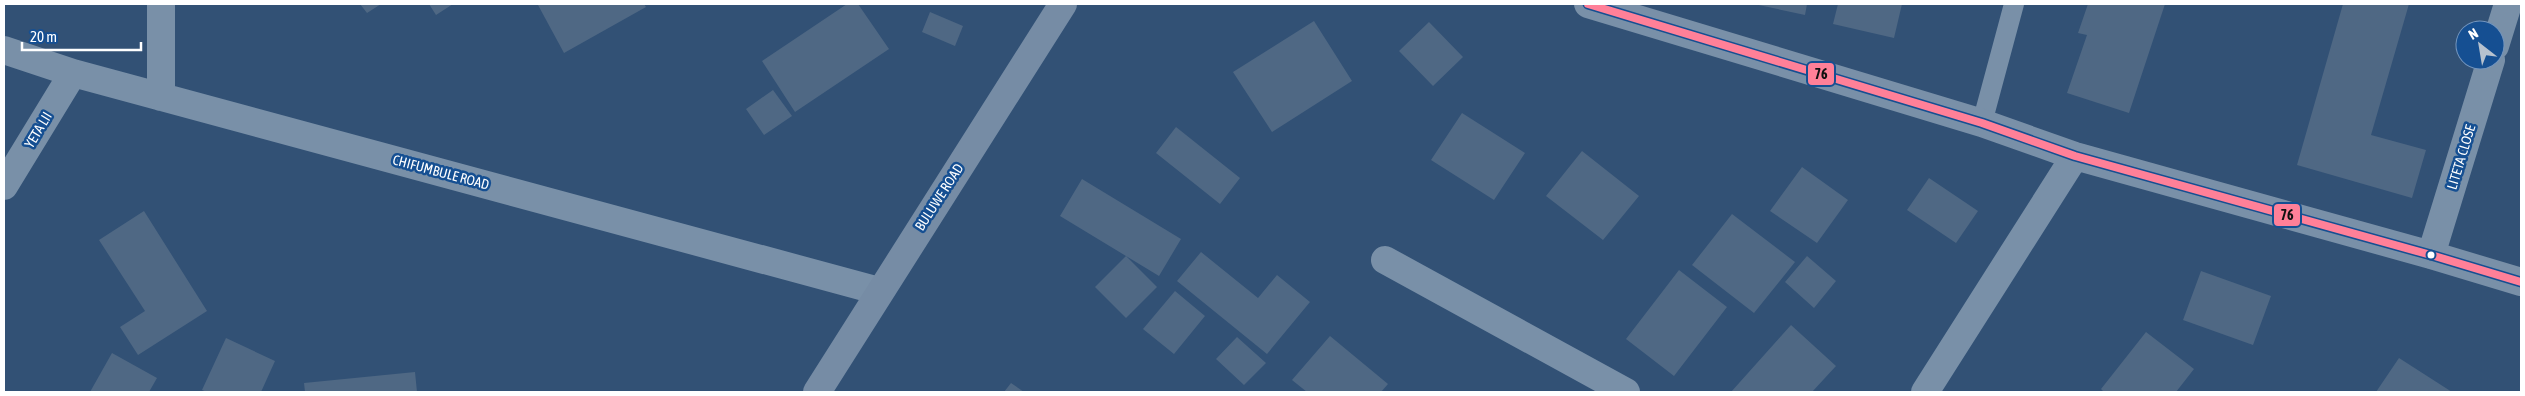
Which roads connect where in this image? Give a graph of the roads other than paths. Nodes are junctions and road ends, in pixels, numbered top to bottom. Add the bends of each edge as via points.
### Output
1 (161, 4) edge
2 (1063, 4) edge
3 (1588, 4) edge
4 (2014, 4) edge
5 (2508, 4) edge
6 (2503, 20) edge
7 (4, 50) edge
8 (2488, 70) edge
9 (73, 73) junction
10 (161, 97) junction
11 (1982, 122) junction
12 (2075, 156) junction
13 (4, 186) edge
14 (2431, 254) junction
15 (1386, 260) dead end
16 (2521, 282) edge
17 (880, 291) junction
18 (817, 392) edge
19 (1626, 392) edge
20 (1925, 392) edge

1 - 10 street
2 - 17 street, BULUWE ROAD
3 - 11 street
4 - 11 lane
5 - 6 street
7 - 9 street, CHIFUMBULE ROAD
8 - 14 street, LITETA CLOSE
9 - 10 street, CHIFUMBULE ROAD
9 - 13 street, YETA LII
10 - 17 street, CHIFUMBULE ROAD
11 - 12 street
12 - 14 street
12 - 20 street
14 - 16 street
15 - 19 street
17 - 18 street, BULUWE ROAD

